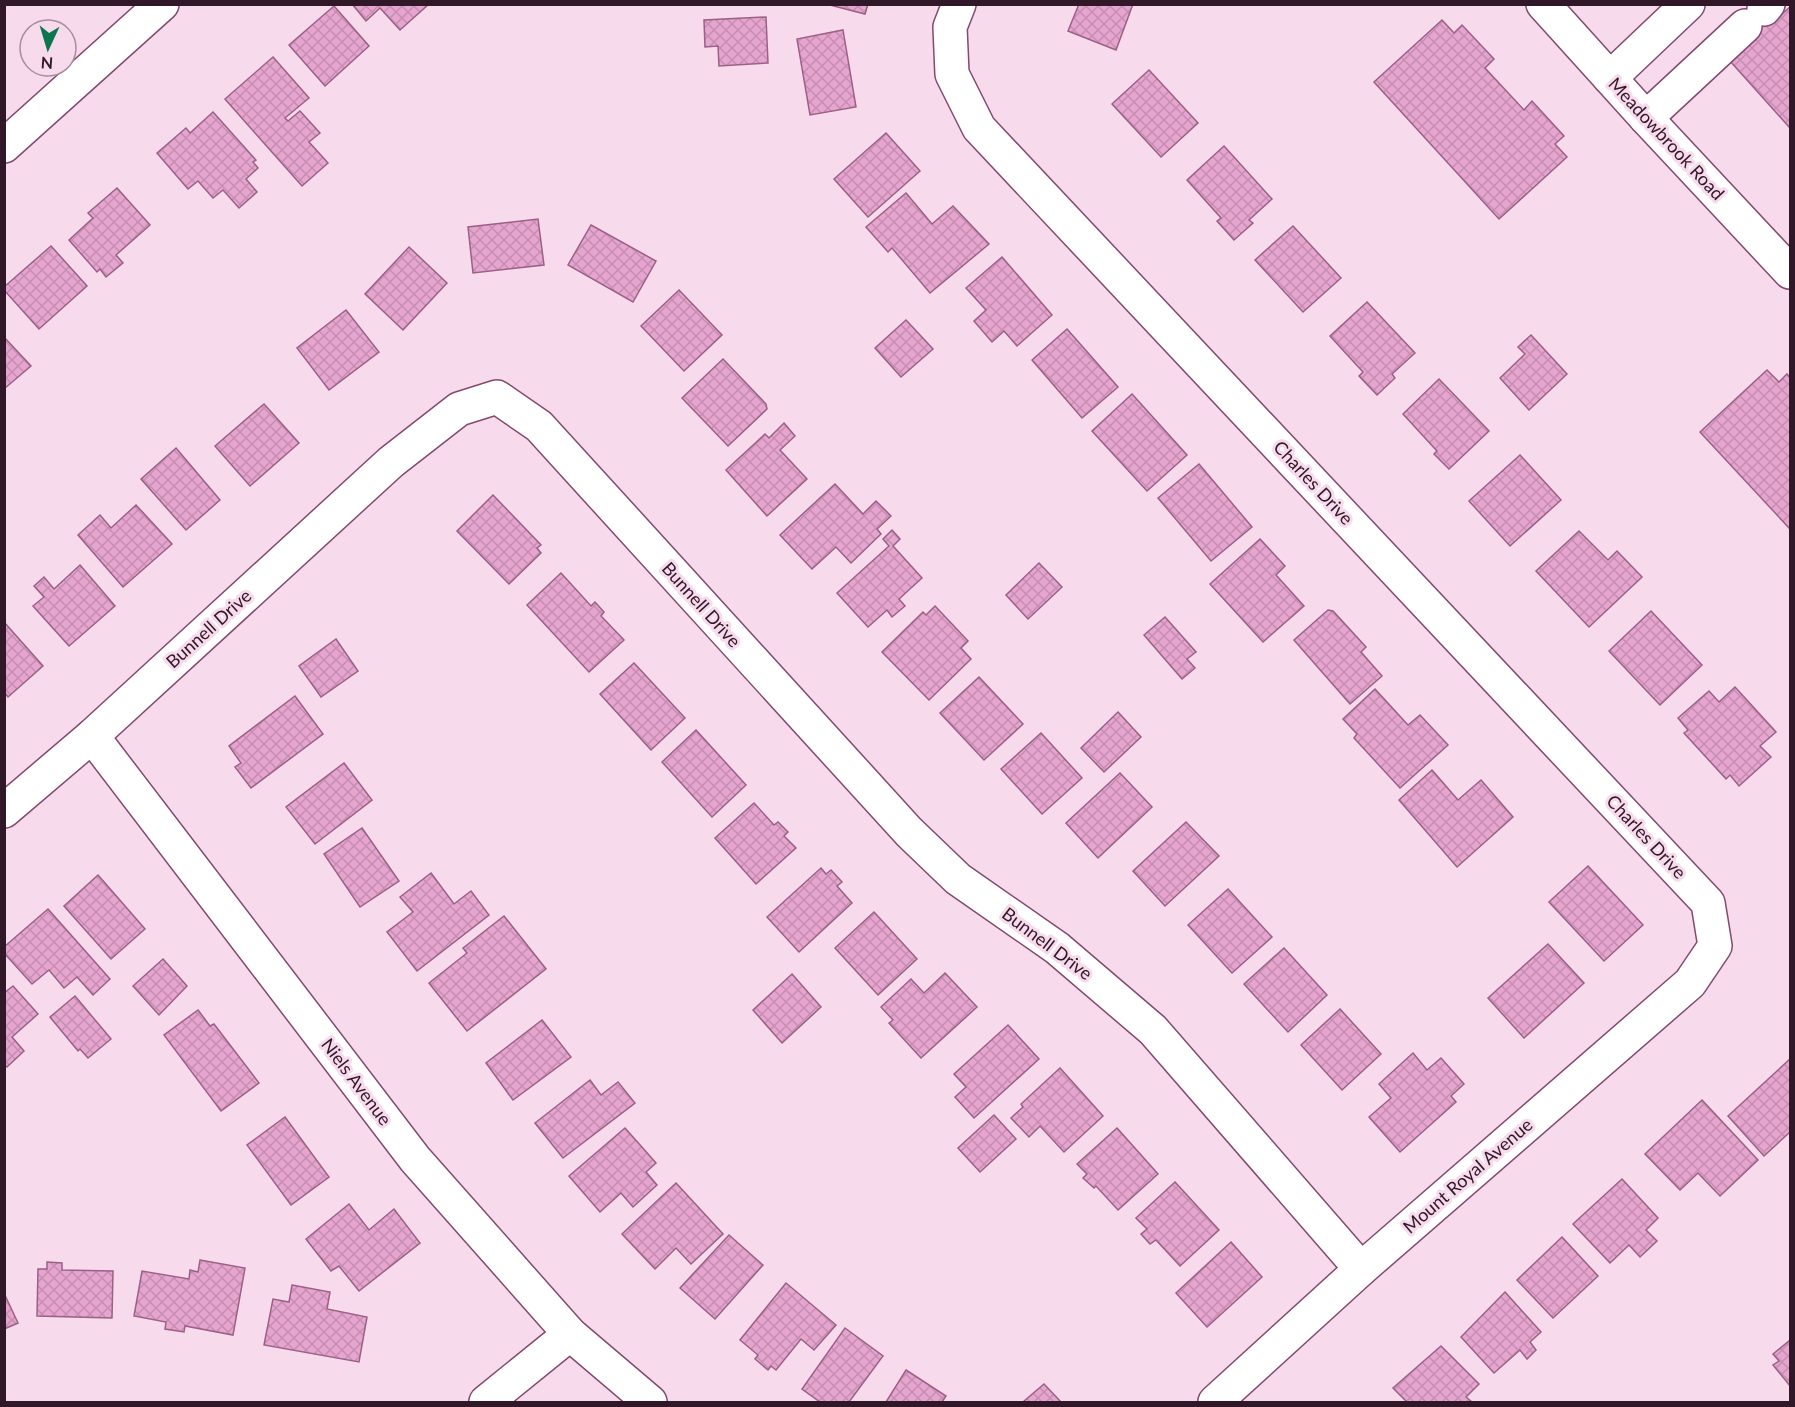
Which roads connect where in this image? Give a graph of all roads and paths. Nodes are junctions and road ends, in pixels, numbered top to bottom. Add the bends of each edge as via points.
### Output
1 (162, 4) edge
2 (959, 4) edge
3 (1543, 4) edge
4 (1688, 4) edge
5 (1759, 13) edge
6 (1610, 78) junction
7 (1646, 118) junction
8 (4, 146) edge
9 (1791, 272) edge
10 (92, 736) junction
11 (4, 811) edge
12 (1715, 946) joint
13 (1361, 1269) junction
14 (570, 1334) junction
15 (486, 1402) edge
16 (650, 1402) edge
17 (1215, 1402) edge

1 - 8 street
2 - 12 street, Charles Drive via 950,27 952,74 979,128 1708,903
3 - 6 street, Meadowbrook Road
4 - 6 street
5 - 7 street
6 - 7 street, Meadowbrook Road
7 - 9 street, Meadowbrook Road
10 - 11 street, Bunnell Drive
10 - 13 street, Bunnell Drive via 392,462 459,409 497,397 539,426 909,832 958,879 1057,948 1153,1030
10 - 14 street, Niels Avenue via 415,1159
12 - 13 street, Mount Royal Avenue via 1690,983
13 - 17 street, Mount Royal Avenue
14 - 15 street
14 - 16 street, Niels Avenue

